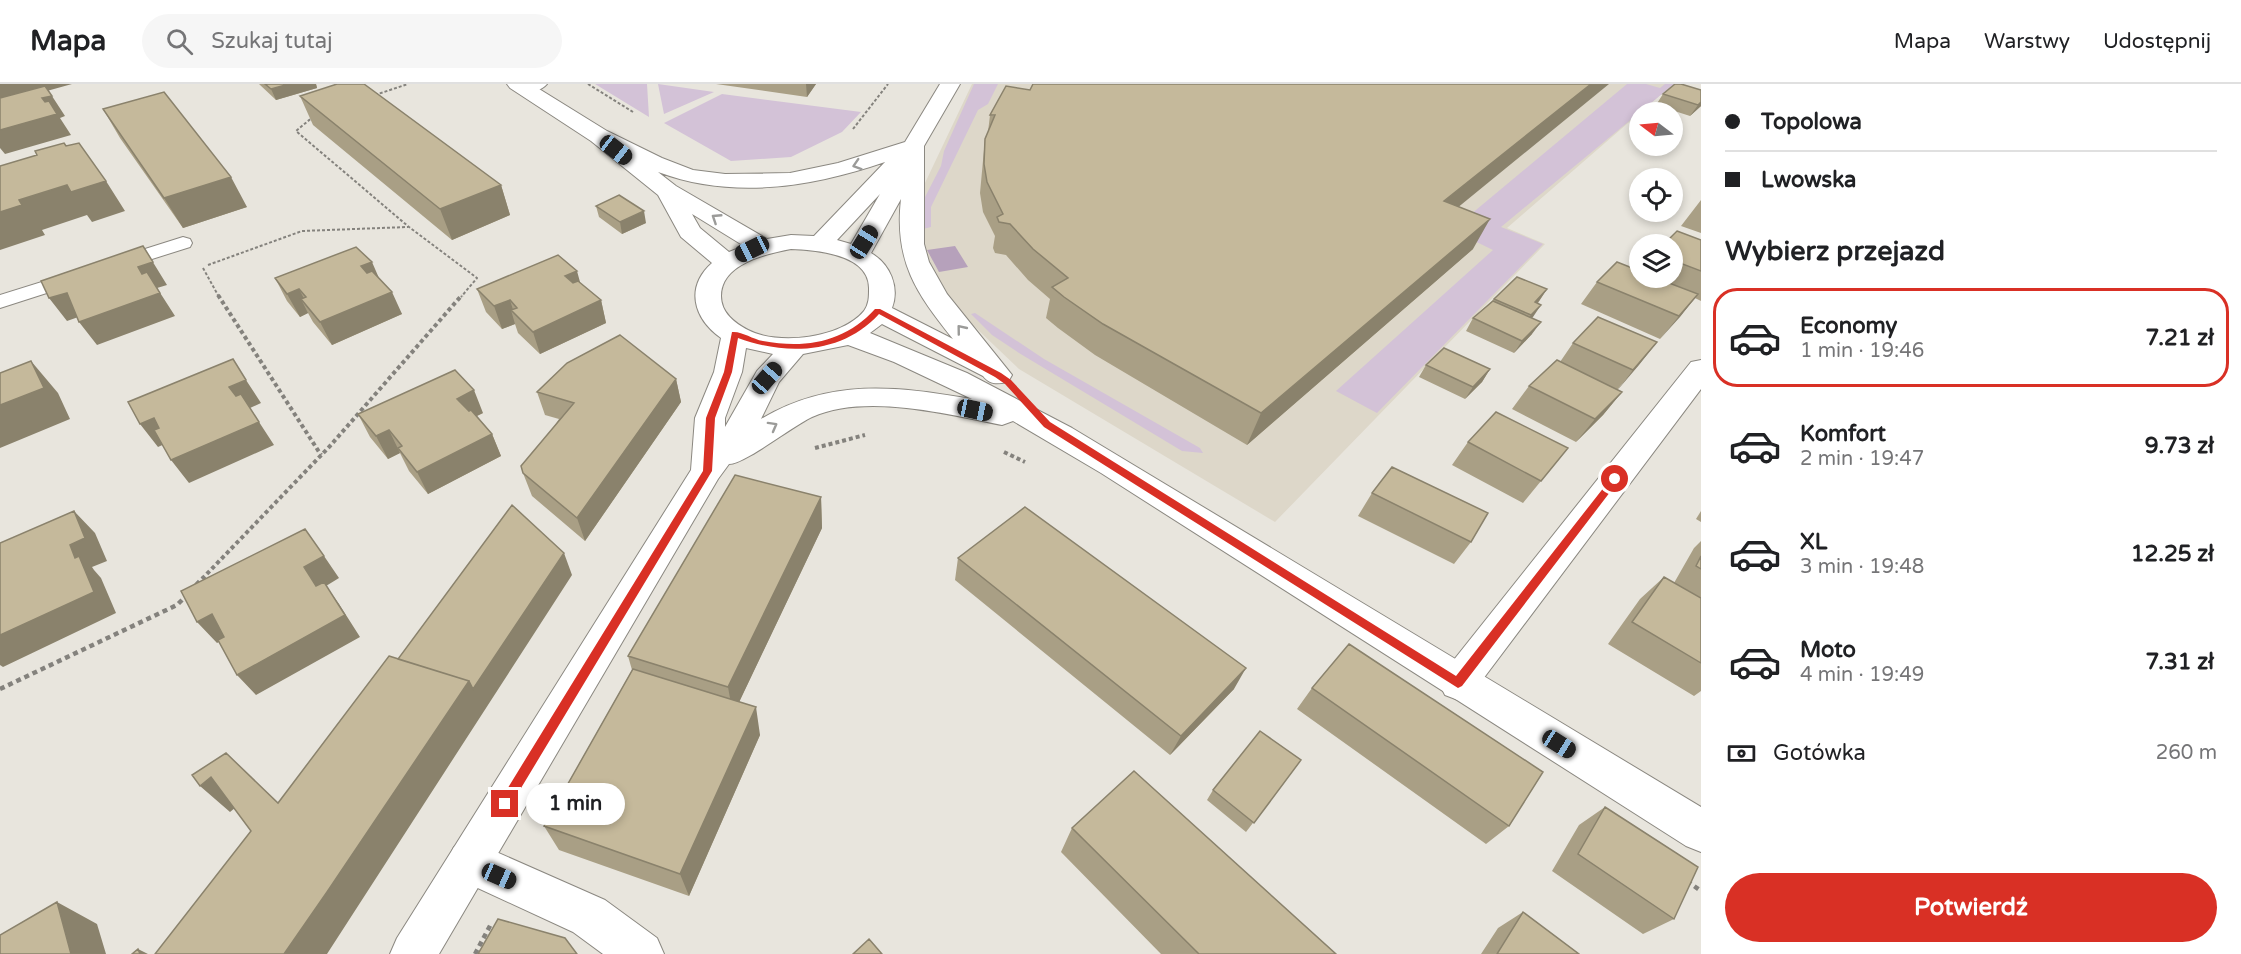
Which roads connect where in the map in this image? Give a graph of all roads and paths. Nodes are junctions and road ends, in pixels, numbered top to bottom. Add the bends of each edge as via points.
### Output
1 (408, 84) edge
2 (950, 84) edge
3 (527, 86) edge
4 (367, 98) edge
5 (315, 115) edge
6 (599, 136) junction
7 (913, 147) junction
8 (669, 191) junction
9 (409, 227) junction
10 (183, 243) dead end
11 (821, 243) junction
12 (762, 247) junction
13 (857, 255) junction
14 (727, 263) junction
15 (0, 302) edge
16 (878, 310) junction
17 (735, 334) junction
18 (848, 334) junction
19 (795, 346) junction
20 (1701, 369) edge
21 (998, 375) junction
22 (1047, 425) junction
23 (873, 434) dead end
24 (999, 450) dead end
25 (805, 453) dead end
26 (321, 455) junction
27 (1029, 464) dead end
28 (707, 471) junction
29 (1458, 683) junction
30 (0, 689) edge
31 (1701, 831) edge
32 (469, 862) junction
33 (1681, 878) edge
34 (514, 882) junction
35 (1701, 891) edge
36 (413, 954) edge
37 (475, 954) edge
38 (641, 954) edge

1 - 4 path
2 - 7 street
3 - 6 street
5 - 9 path via 296,131
7 -> 6 street via 843,169 790,180 725,181 689,176
6 - 8 street
7 - 11 street
7 - 13 street via 898,183
21 -> 7 street via 923,278 912,243 916,165
12 -> 8 street
8 - 14 street via 690,231
9 - 26 path via 477,278
9 - 26 path via 302,231 202,267
10 - 15 lane
11 - 12 street via 791,242
11 - 13 street
12 - 14 street
13 - 16 street via 881,279 884,291
14 - 17 street via 708,288 708,305 717,321
16 - 18 street via 863,327
16 - 21 street
17 - 19 street via 758,343
17 - 28 street via 728,372 710,418
18 - 19 street via 815,345
18 - 22 street via 895,350
19 - 28 street via 767,378 743,424
20 - 29 street
21 - 22 street
28 -> 22 street via 770,426 815,405 843,399 932,401
22 - 29 street
23 - 25 path
24 - 27 path
26 - 30 path via 177,605
28 - 32 street
29 - 31 street
32 - 34 street
32 - 36 street
33 - 35 path
34 - 37 path
34 - 38 street via 589,916

